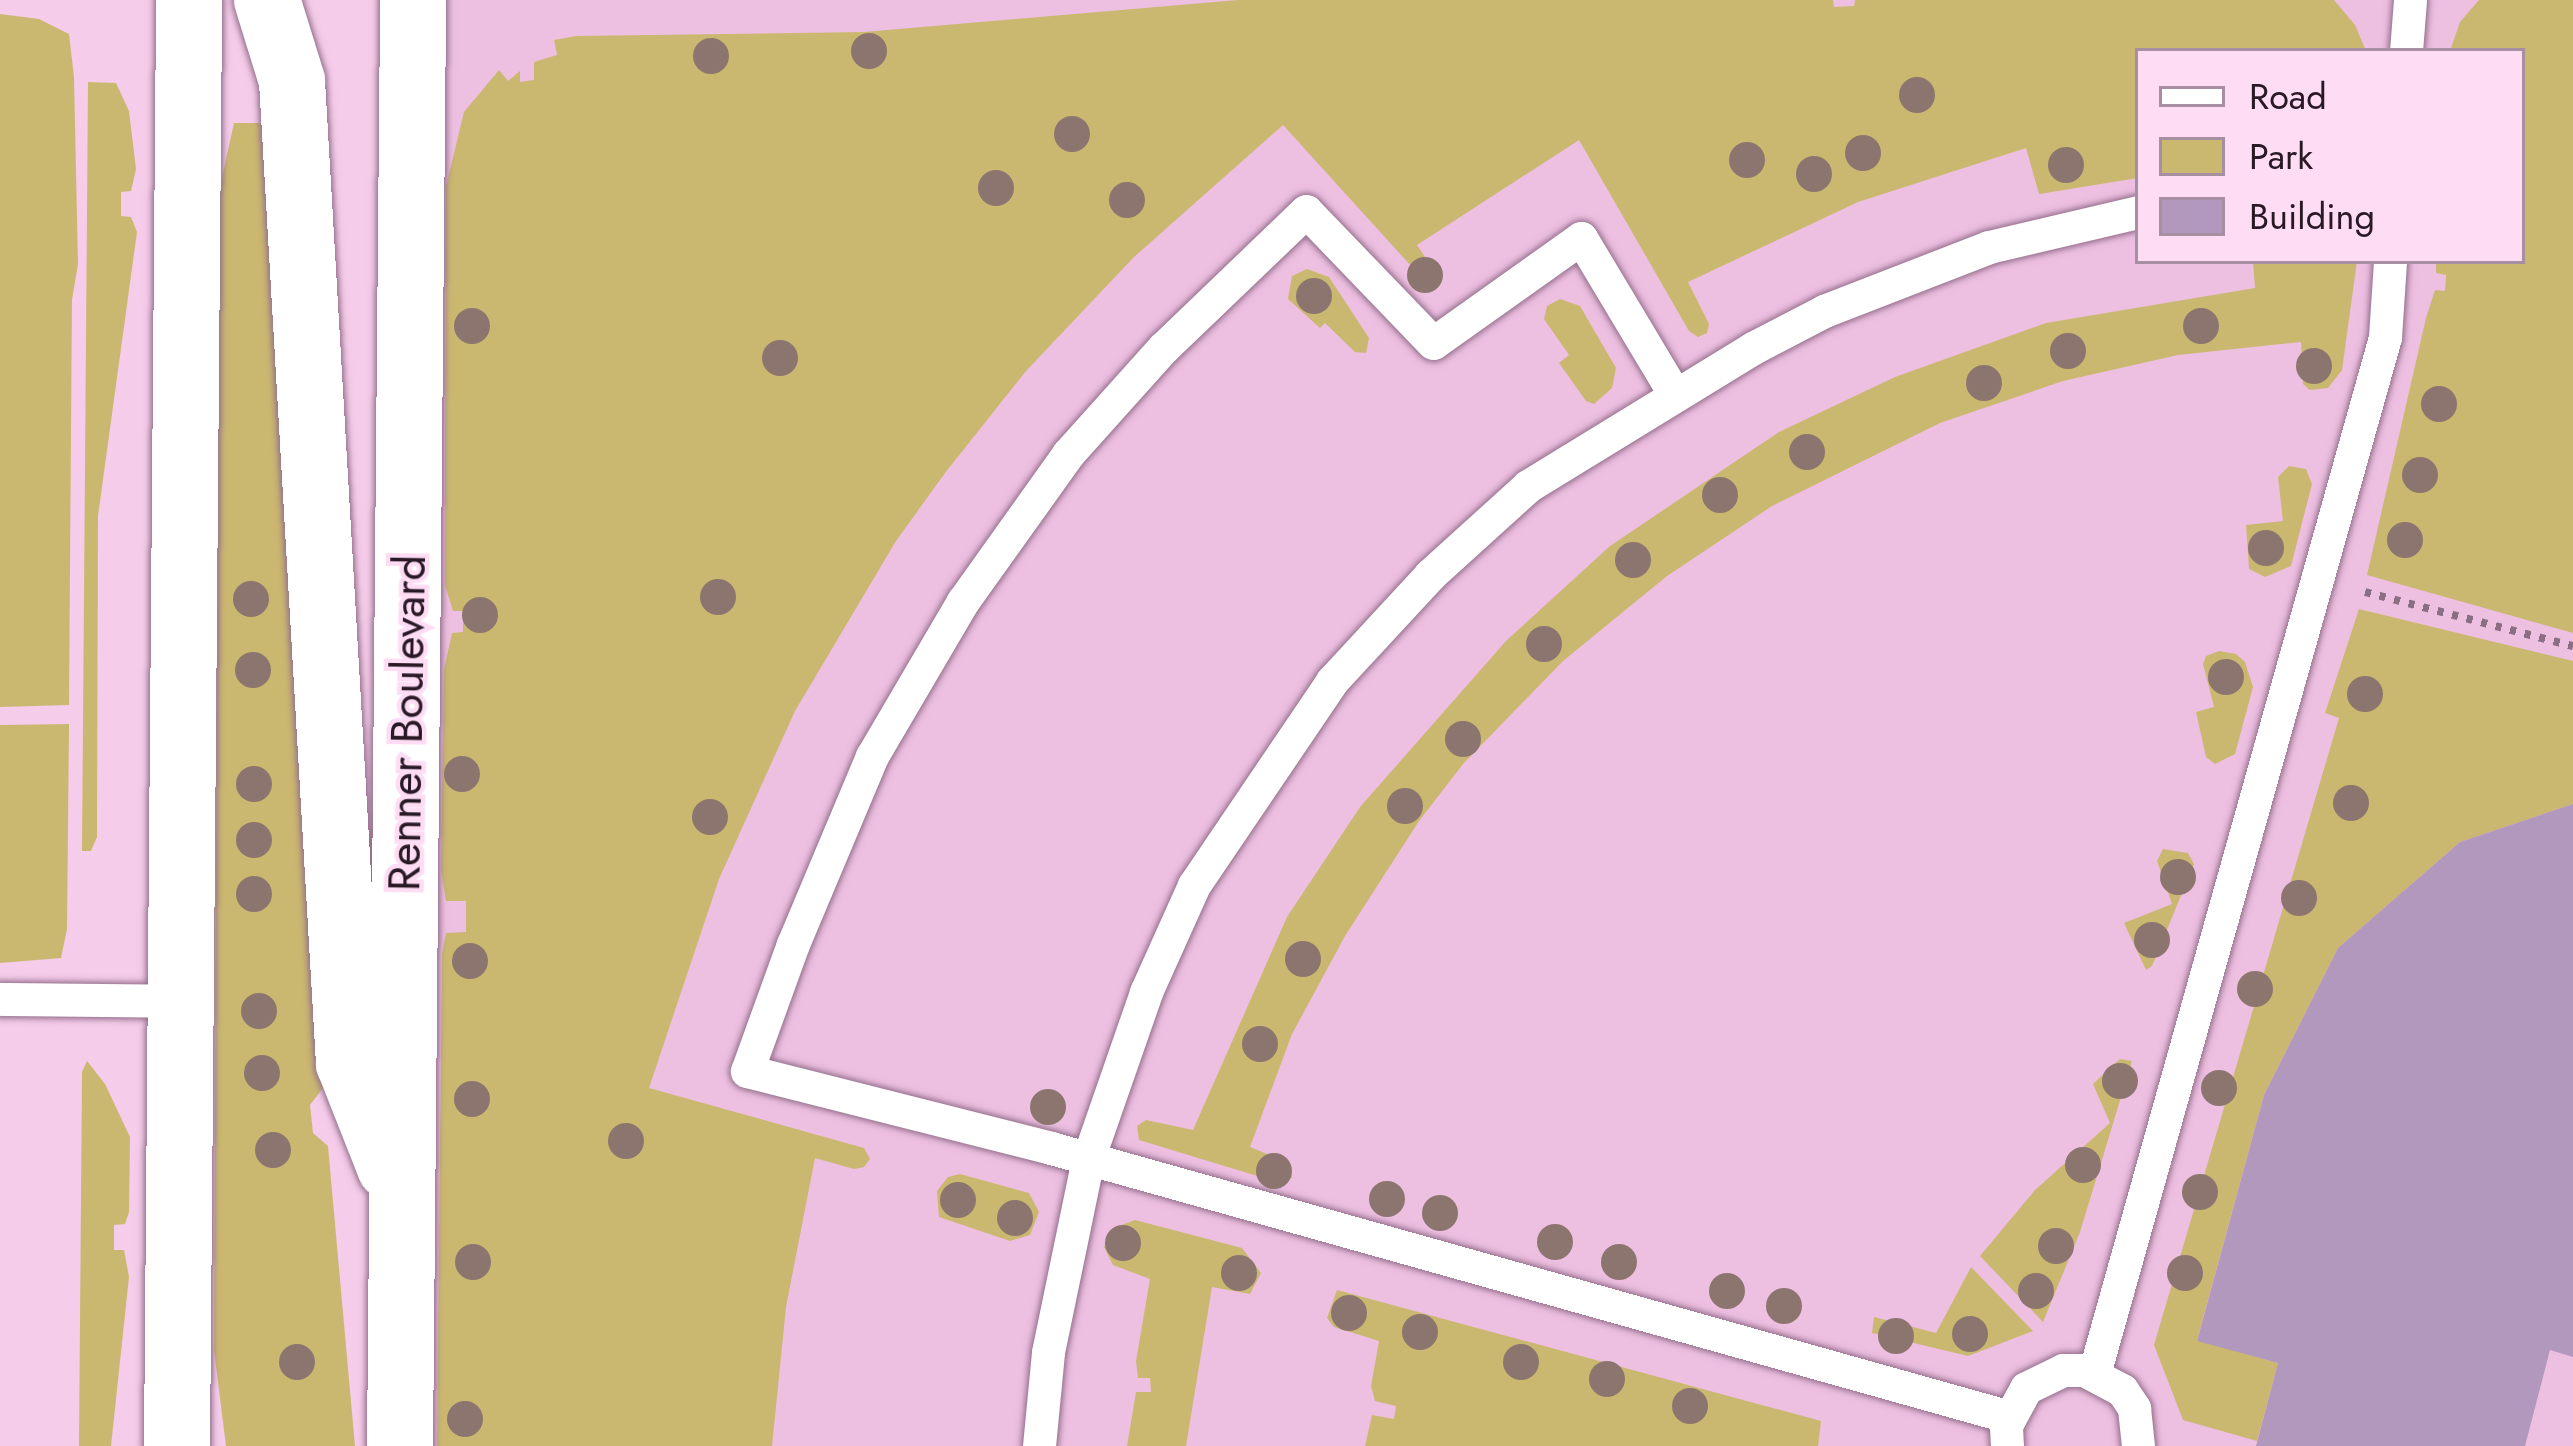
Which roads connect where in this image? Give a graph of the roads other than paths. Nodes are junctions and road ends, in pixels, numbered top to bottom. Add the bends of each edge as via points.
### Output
1 (189, 0) edge
2 (267, 0) edge
3 (413, 0) edge
4 (2410, 0) edge
5 (2406, 48) edge
6 (2135, 213) edge
7 (2390, 264) edge
8 (1675, 394) junction
9 (0, 999) edge
10 (181, 1001) junction
11 (1088, 1159) junction
12 (402, 1198) junction
13 (2094, 1374) junction
14 (2008, 1431) edge
15 (179, 1436) edge
16 (400, 1446) edge
17 (1039, 1446) edge
18 (2138, 1446) edge

1 - 10 main road
2 - 12 main road via 292,81 350,1063
3 - 12 main road, Renner Boulevard
4 - 5 lane
6 - 8 lane via 1989,247 1902,280 1824,311
7 - 13 lane via 2385,337
8 - 11 lane via 1528,486 1332,680 1194,885 1145,992
8 - 11 lane via 1580,238 1433,343 1306,211 1163,348 1068,454 963,601 872,756 748,1071
9 - 10 lane
10 - 15 main road
11 - 14 lane
11 - 17 lane via 1048,1352
12 - 16 main road, Renner Boulevard
13 - 14 lane via 2042,1376 2026,1388
13 - 18 lane via 2134,1408

